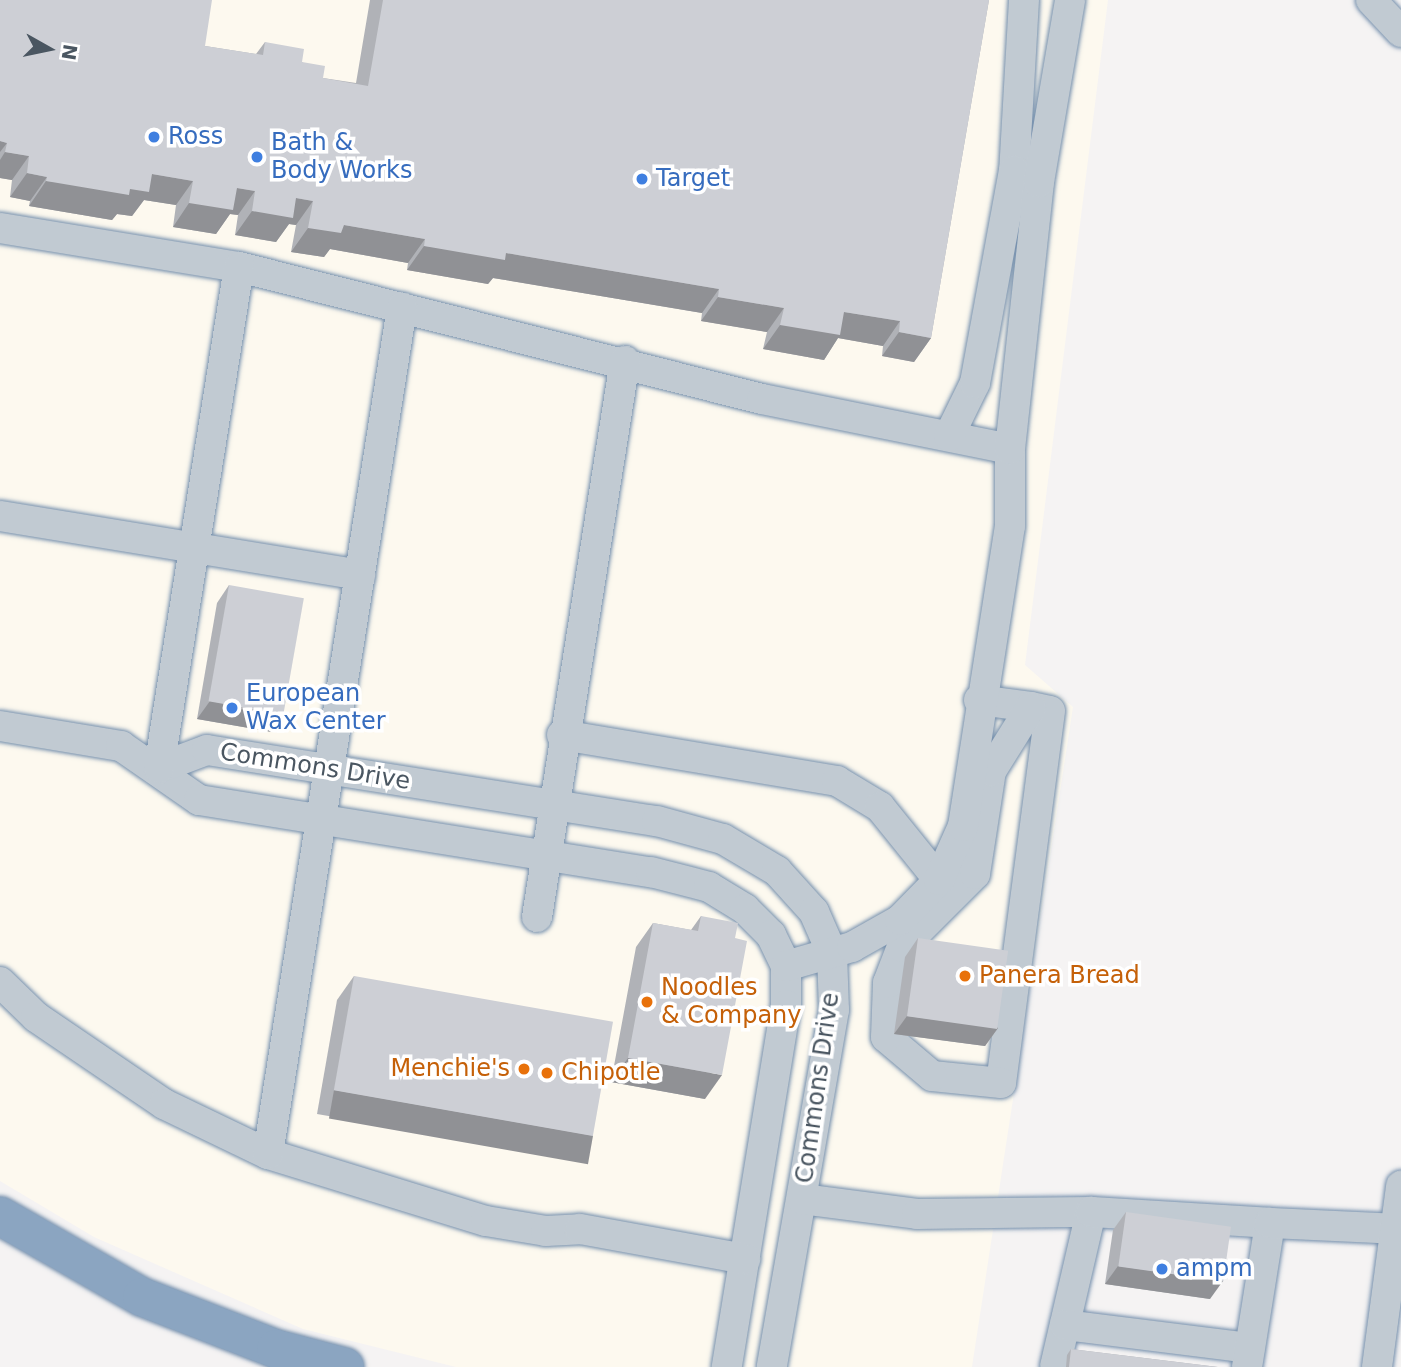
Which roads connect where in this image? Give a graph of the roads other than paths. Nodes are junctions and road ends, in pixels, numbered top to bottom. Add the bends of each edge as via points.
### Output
1 (1024, 0) edge
2 (1070, 0) edge
3 (1371, 0) edge
4 (1401, 32) edge
5 (1026, 176) junction
6 (0, 228) edge
7 (239, 267) junction
8 (402, 308) junction
9 (625, 361) junction
10 (949, 436) junction
11 (1010, 449) junction
12 (0, 516) edge
13 (194, 546) junction
14 (360, 575) junction
15 (979, 699) junction
16 (1031, 707) junction
17 (0, 726) edge
18 (562, 735) junction
19 (159, 768) junction
20 (329, 769) junction
21 (557, 805) junction
22 (321, 820) junction
23 (547, 855) junction
24 (939, 880) junction
25 (537, 917) dead end
26 (832, 953) junction
27 (786, 966) junction
28 (0, 982) edge
29 (268, 1154) junction
30 (1401, 1186) edge
31 (802, 1199) junction
32 (1091, 1212) junction
33 (0, 1216) edge
34 (1270, 1223) junction
35 (1395, 1229) junction
36 (745, 1259) junction
37 (1065, 1325) junction
38 (1248, 1358) edge
39 (345, 1367) edge
40 (727, 1367) edge
41 (772, 1367) edge
42 (1055, 1367) edge
43 (1377, 1367) edge

1 - 5 street
2 - 5 street
3 - 4 street
5 - 10 street via 975,383
5 - 11 street
6 - 7 street
7 - 8 street
7 - 13 street
8 - 9 street
8 - 14 street
9 - 10 street via 762,399
9 - 18 street
10 - 11 street
11 - 15 street via 1010,526
12 - 13 street
13 - 14 street
13 - 19 street
14 - 20 street
15 - 16 street
15 - 24 street via 963,826
16 - 16 street via 991,771 975,874 902,947 888,983 886,1037 932,1076 1001,1083 1050,711
17 - 19 street via 121,746
18 - 21 street
18 - 24 street via 837,781 880,807
19 - 20 street, Commons Drive via 207,750
19 - 22 street, Commons Drive via 199,800
20 - 21 street, Commons Drive
20 - 22 street
21 - 23 street
21 - 26 street, Commons Drive via 723,839 777,871 814,912
22 - 23 street, Commons Drive
22 - 29 street
23 - 25 street
23 - 27 street, Commons Drive via 709,887 771,935
24 - 26 street via 900,920
26 - 27 street
26 - 31 street, Commons Drive via 834,1010
27 - 36 street, Commons Drive via 786,1005
28 - 29 street via 36,1017 164,1104
29 - 36 street via 486,1222 546,1231 580,1229
30 - 35 street
31 - 32 street via 940,1215
31 - 41 street, Commons Drive
32 - 34 street
32 - 37 street
33 - 39 highway via 142,1297 276,1349
34 - 35 street
34 - 38 street
35 - 43 street
36 - 40 street, Commons Drive
37 - 38 street
37 - 42 street

